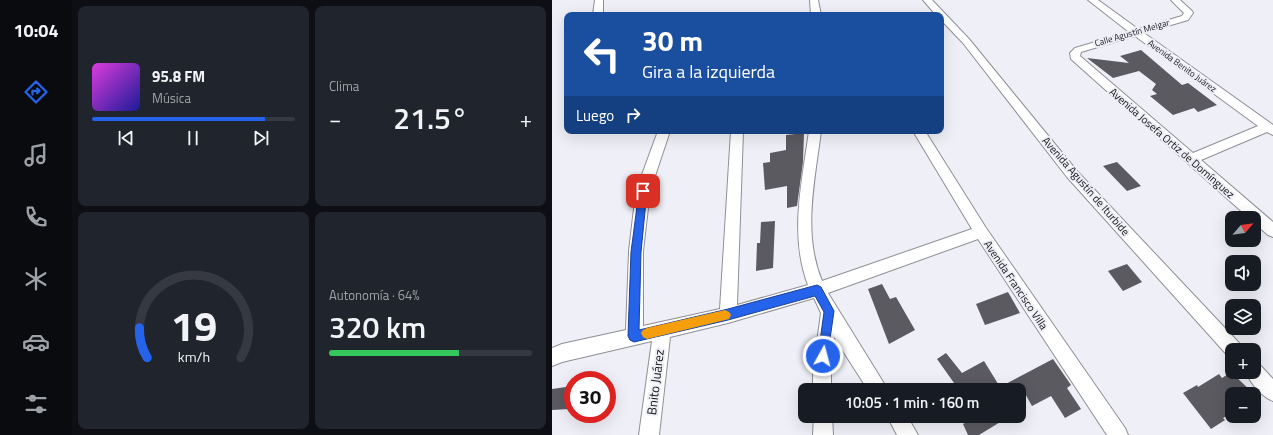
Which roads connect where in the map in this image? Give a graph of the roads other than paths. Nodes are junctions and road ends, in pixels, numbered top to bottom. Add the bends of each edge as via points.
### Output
1 (599, 0) edge
2 (814, 0) edge
3 (927, 0) edge
4 (1092, 0) edge
5 (1175, 0) edge
6 (598, 12) edge
7 (816, 12) edge
8 (938, 12) edge
9 (944, 18) edge
10 (1135, 32) junction
11 (1075, 53) joint
12 (1270, 129) edge
13 (663, 134) edge
14 (737, 134) edge
15 (815, 134) edge
16 (921, 134) edge
17 (1191, 159) junction
18 (1273, 231) edge
19 (981, 232) junction
20 (817, 290) junction
21 (829, 311) junction
22 (728, 315) junction
23 (662, 330) junction
24 (634, 336) junction
25 (1228, 343) edge
26 (552, 356) edge
27 (1261, 379) edge
28 (822, 383) edge
29 (875, 383) edge
30 (1273, 392) edge
31 (823, 423) edge
32 (900, 423) edge
33 (649, 435) edge
34 (823, 435) edge
35 (908, 435) edge
36 (1118, 435) edge

1 - 6 street
2 - 7 street
3 - 8 street, Avenida Agustín de Iturbide
4 - 10 street, Avenida Benito Juárez
5 - 10 street, Calle Agustín Melgar via 1189,13 1185,18
9 - 25 street, Avenida Agustín de Iturbide via 966,41 1072,174
10 - 11 street, Calle Agustín Melgar
10 - 12 street, Avenida Benito Juárez
11 - 17 street, Avenida Josefa Ortiz de Domínguez via 1080,63
12 - 17 street
13 - 24 street via 643,191 636,252
14 - 22 street
15 - 20 street via 804,231 808,264
16 - 19 street, Avenida Francisco Villa
17 - 18 street, Avenida Josefa Ortiz de Domínguez
19 - 20 street
19 - 36 street, Avenida Francisco Villa
20 - 21 street
20 - 22 street
21 - 28 street
21 - 29 street
22 - 23 street
23 - 24 street
23 - 33 street, Bnito Juárez
24 - 26 street
27 - 30 street
31 - 34 street
32 - 35 street

